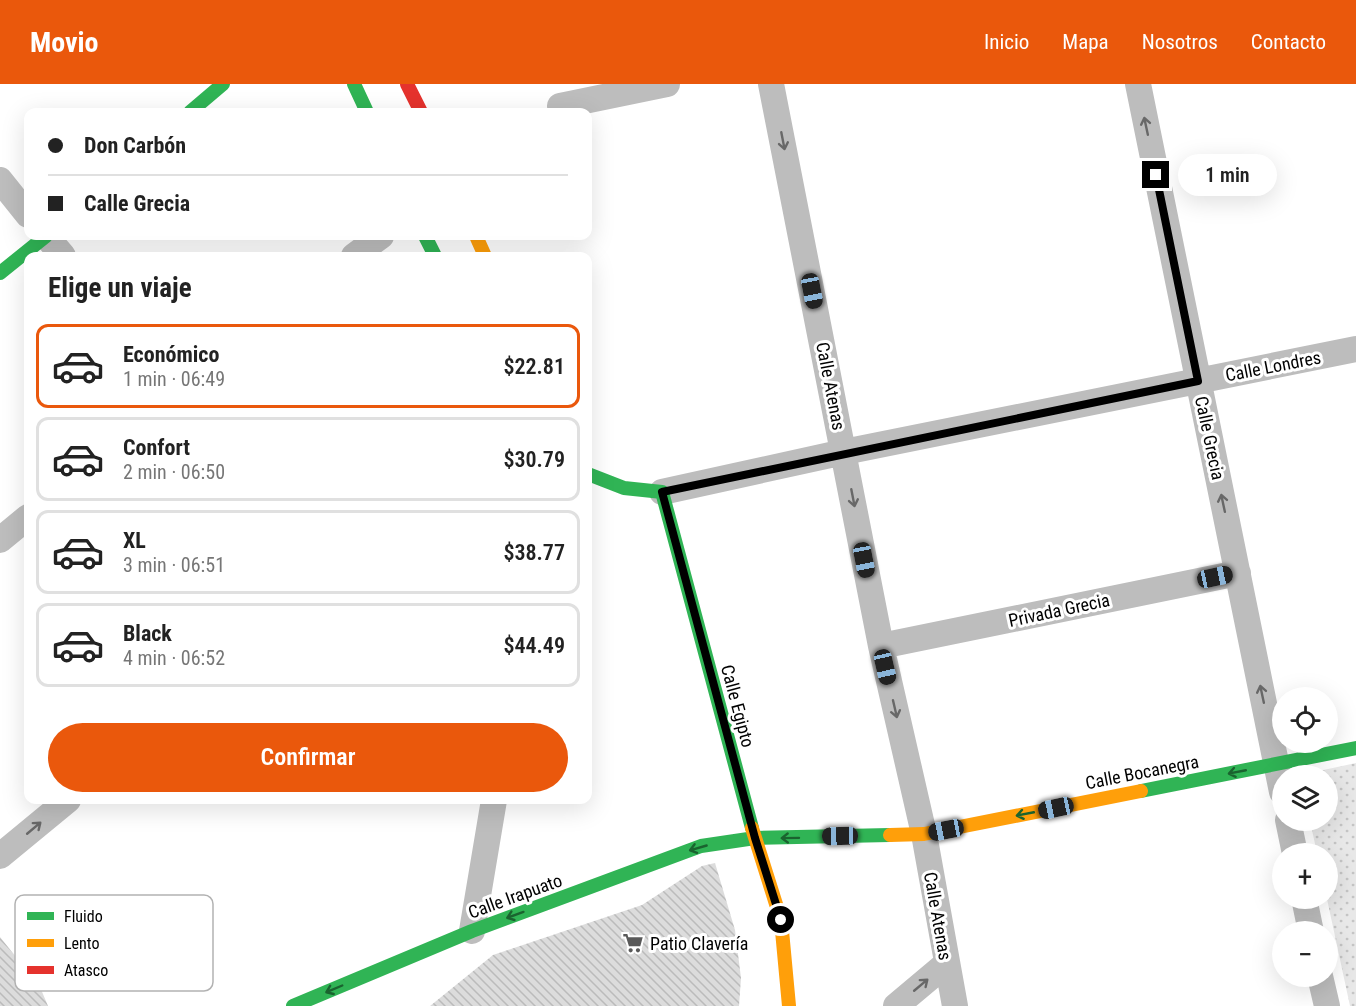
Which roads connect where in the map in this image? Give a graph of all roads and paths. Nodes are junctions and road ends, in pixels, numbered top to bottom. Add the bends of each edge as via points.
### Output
1 (223, 84) edge
2 (354, 84) edge
3 (407, 84) edge
4 (578, 84) edge
5 (667, 84) edge
6 (771, 84) edge
7 (1138, 84) edge
8 (195, 108) edge
9 (365, 108) edge
10 (419, 108) edge
11 (556, 108) edge
12 (559, 108) edge
13 (0, 180) edge
14 (24, 210) edge
15 (41, 240) edge
16 (49, 240) edge
17 (376, 240) edge
18 (26, 252) edge
19 (60, 252) edge
20 (359, 252) edge
21 (24, 254) edge
22 (0, 273) edge
23 (1356, 349) edge
24 (1198, 381) junction
25 (844, 452) junction
26 (592, 476) edge
27 (662, 492) junction
28 (24, 520) edge
29 (0, 540) edge
30 (1238, 573) junction
31 (881, 646) junction
32 (1356, 748) edge
33 (1277, 764) junction
34 (63, 804) edge
35 (493, 804) edge
36 (924, 834) junction
37 (755, 838) junction
38 (0, 856) edge
39 (472, 931) junction
40 (946, 964) junction
41 (1323, 987) edge
42 (293, 1006) edge
43 (789, 1006) edge
44 (896, 1006) edge
45 (955, 1006) edge
46 (1327, 1006) edge

1 - 8 street
2 - 9 street
3 - 10 street
4 - 11 street
5 - 12 street
6 -> 25 street, Calle Atenas
24 -> 7 street, Calle Grecia
13 - 14 street
15 - 18 street
16 - 19 street
17 - 20 street
21 - 22 street
23 - 24 street, Calle Londres
24 - 25 street, Calle Londres
30 -> 24 street, Calle Grecia
25 - 27 street, Calle Londres
25 -> 31 street, Calle Atenas
26 - 27 street via 630,491
27 - 37 street, Calle Egipto
28 - 29 street
30 - 31 street, Privada Grecia
33 -> 30 street, Calle Grecia
31 -> 36 street, Calle Atenas
32 - 33 street, Calle Bocanegra
33 -> 36 street, Calle Bocanegra
38 -> 34 street
35 - 39 street
36 -> 37 street, Calle Bocanegra
36 - 40 street, Calle Atenas
37 -> 39 street, Calle Irapuato via 701,846
37 - 43 street, Calle Egipto via 781,920
39 -> 42 street, Calle Irapuato
44 -> 40 street
40 - 45 street, Calle Atenas
41 - 46 street

